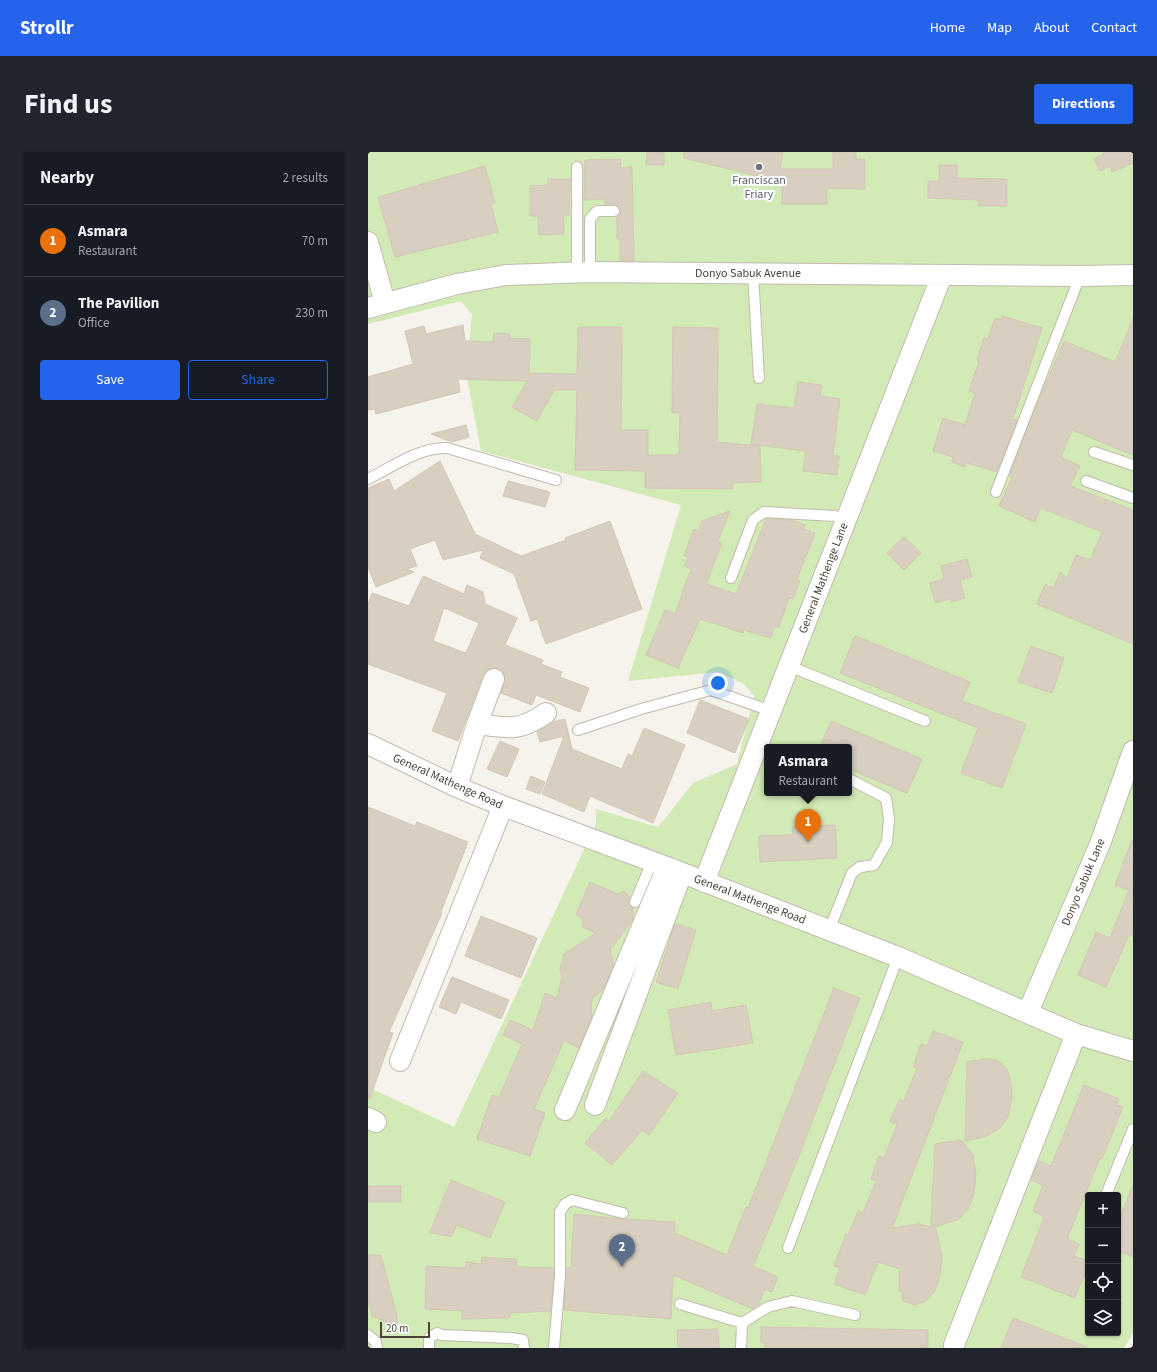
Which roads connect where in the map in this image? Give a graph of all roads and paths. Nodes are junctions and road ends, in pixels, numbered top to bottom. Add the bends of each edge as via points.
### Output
1 (577, 167) dead end
2 (614, 211) dead end
3 (368, 242) edge
4 (584, 272) junction
5 (753, 273) junction
6 (942, 275) junction
7 (1133, 275) edge
8 (1080, 276) junction
9 (377, 306) edge
10 (759, 378) dead end
11 (1094, 452) dead end
12 (1133, 465) edge
13 (368, 478) edge
14 (556, 480) dead end
15 (1086, 481) dead end
16 (996, 492) dead end
17 (1133, 498) edge
18 (845, 521) junction
19 (731, 578) dead end
20 (788, 666) junction
21 (494, 679) dead end
22 (771, 711) junction
23 (546, 713) dead end
24 (925, 721) dead end
25 (477, 724) junction
26 (578, 730) dead end
27 (368, 744) edge
28 (1133, 751) edge
29 (852, 781) edge
30 (457, 787) junction
31 (503, 806) junction
32 (667, 867) junction
33 (704, 882) junction
34 (635, 902) dead end
35 (829, 930) junction
36 (898, 957) junction
37 (1028, 1012) junction
38 (1076, 1034) junction
39 (1133, 1051) edge
40 (400, 1061) dead end
41 (595, 1105) dead end
42 (565, 1110) dead end
43 (1133, 1129) edge
44 (1107, 1192) edge
45 (622, 1213) dead end
46 (788, 1248) dead end
47 (680, 1304) dead end
48 (855, 1315) dead end
49 (742, 1323) junction
50 (368, 1335) edge
51 (954, 1345) dead end
52 (377, 1348) edge
53 (429, 1348) edge
54 (524, 1348) edge
55 (554, 1348) edge
56 (741, 1348) edge

1 - 4 lane
2 - 4 lane via 597,211 590,219
3 - 9 street
4 - 5 street, Donyo Sabuk Avenue
4 - 9 street, Donyo Sabuk Avenue via 506,275 457,284
5 - 6 street, Donyo Sabuk Avenue
5 - 10 lane
6 - 8 street, Donyo Sabuk Avenue
6 - 18 street, General Mathenge Lane
7 - 8 street, Donyo Sabuk Avenue
8 - 16 lane
11 - 12 lane
13 - 14 lane via 437,447
15 - 17 lane
18 - 19 lane via 835,516 764,512 753,520
18 - 20 street, General Mathenge Lane
20 - 22 street, General Mathenge Lane
20 - 24 lane
21 - 25 street
22 - 26 lane via 711,690
22 - 33 street, General Mathenge Lane
23 - 25 street via 534,721 512,729
25 - 30 street
27 - 30 street, General Mathenge Road
28 - 37 street, Donyo Sabuk Lane via 1100,844
29 - 35 lane via 886,798 889,819 887,842 874,865 860,867 852,873
30 - 31 street, General Mathenge Road
31 - 32 street, General Mathenge Road
31 - 40 street
32 - 33 street, General Mathenge Road
32 - 34 lane
32 - 41 street
32 - 42 street
33 - 35 street, General Mathenge Road
35 - 36 street, General Mathenge Road
36 - 37 street, General Mathenge Road
36 - 46 lane
37 - 38 street, General Mathenge Road
38 - 39 street, General Mathenge Road
38 - 51 street
43 - 44 lane
45 - 55 lane via 572,1200 565,1204 560,1212 560,1276
47 - 49 lane
48 - 49 lane via 792,1301 768,1307
49 - 56 lane
50 - 52 lane via 376,1342
53 - 54 lane via 429,1338 437,1333 523,1340

